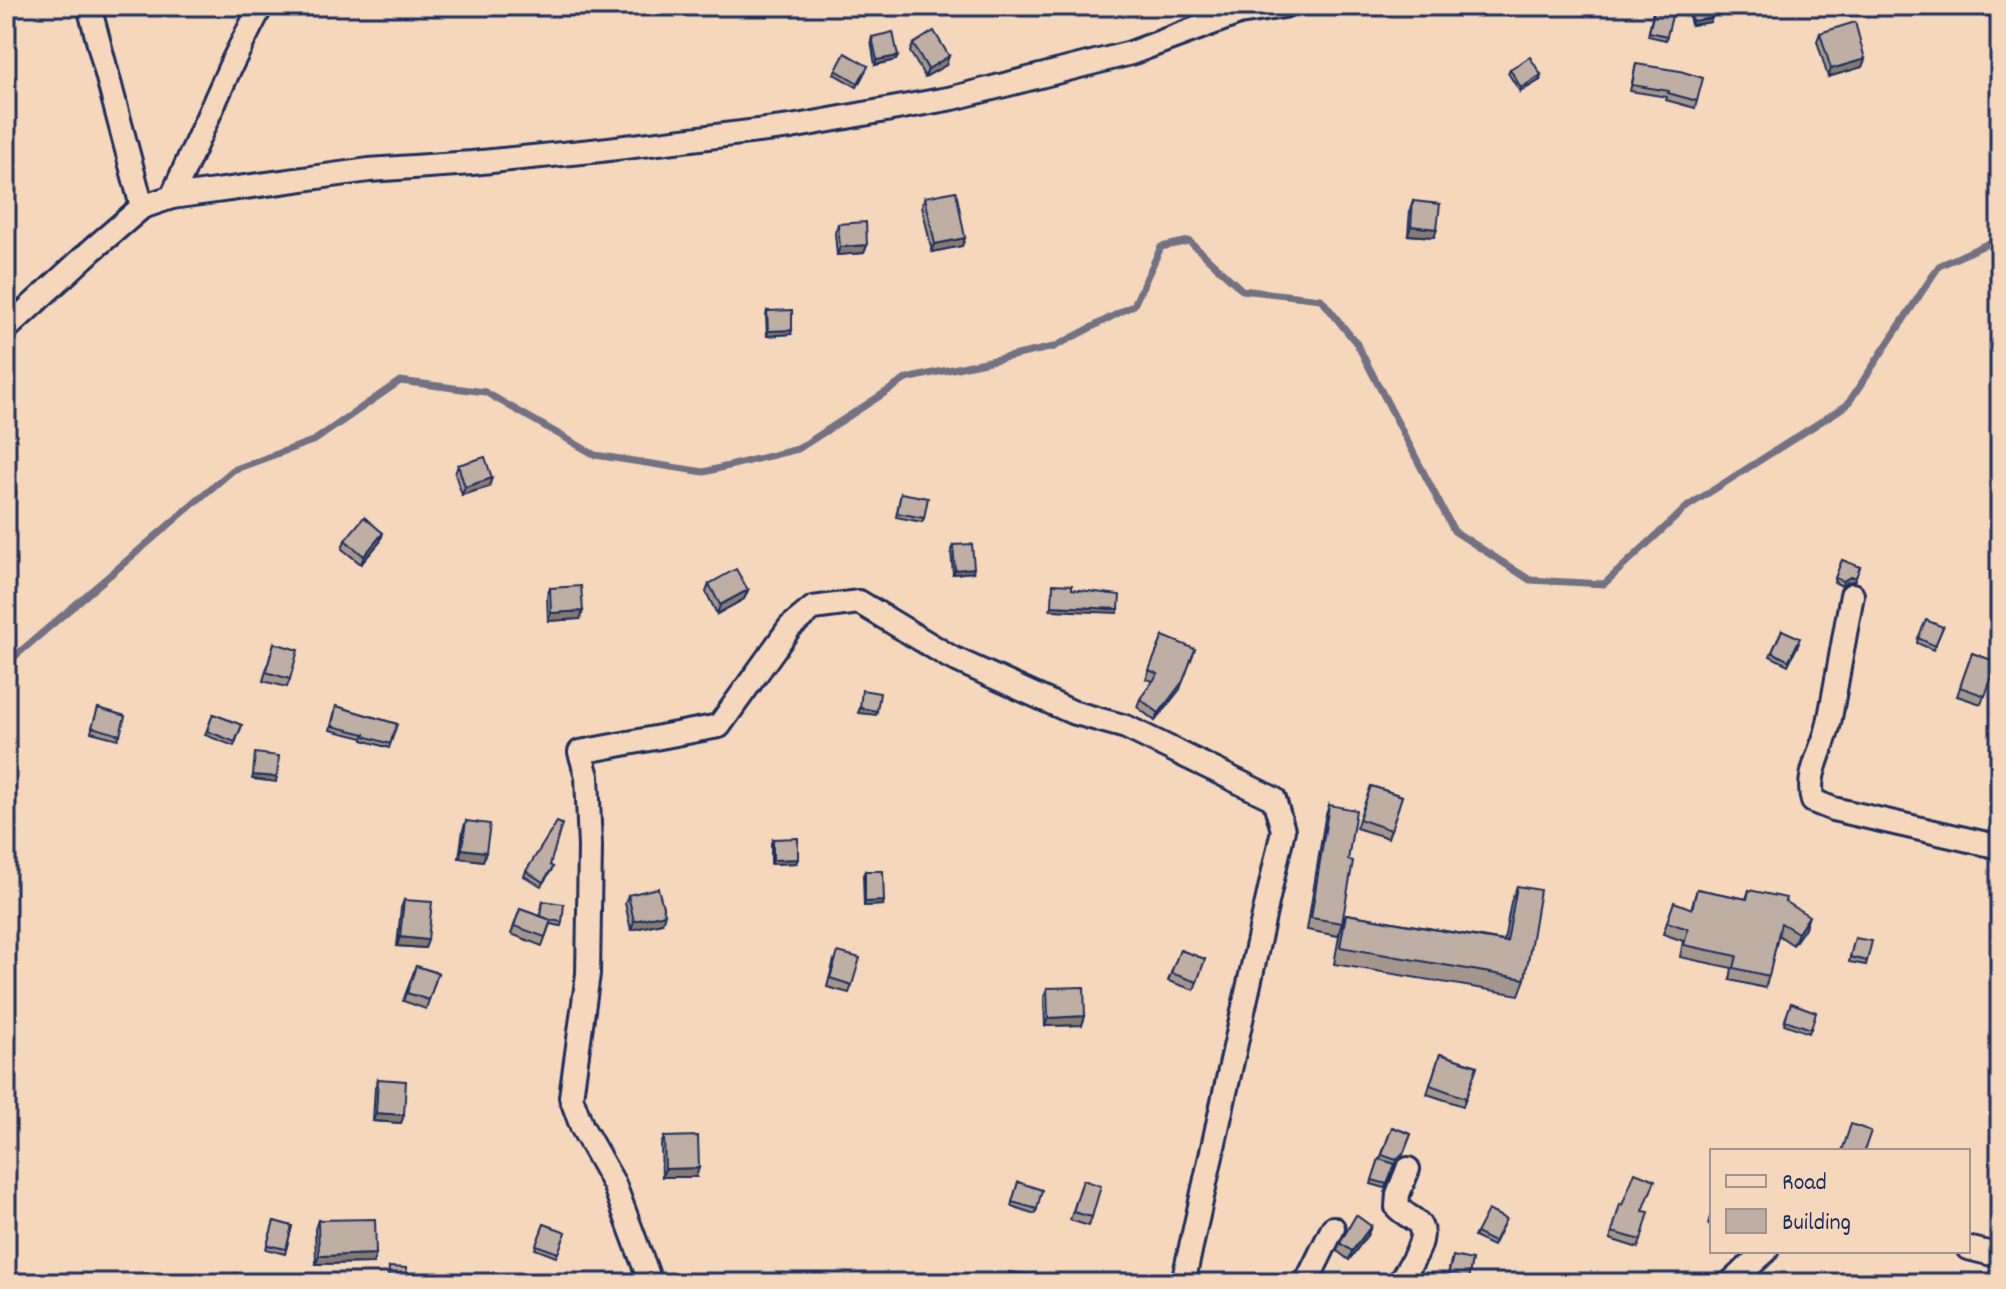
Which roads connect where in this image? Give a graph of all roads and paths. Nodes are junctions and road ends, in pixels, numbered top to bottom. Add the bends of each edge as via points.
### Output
1 (89, 6) edge
2 (261, 6) edge
3 (1284, 6) edge
4 (172, 197) junction
5 (142, 207) junction
6 (6, 329) edge
7 (1852, 595) dead end
8 (2000, 847) edge
9 (1408, 1169) dead end
10 (1333, 1228) dead end
11 (1970, 1248) edge
12 (1764, 1253) edge
13 (2000, 1256) edge
14 (649, 1283) edge
15 (1183, 1283) edge
16 (1306, 1283) edge
17 (1399, 1283) edge
18 (1730, 1283) edge

1 - 5 street
2 - 4 street
3 - 4 street via 1239,13 1131,53 953,98 791,127 369,170
4 - 5 street
5 - 6 street
7 - 8 street via 1828,728 1812,774 1813,801
9 - 17 street via 1397,1207 1423,1233
10 - 16 street
11 - 13 street
12 - 18 street
14 - 15 street via 614,1184 571,1097 588,974 590,847 587,776 580,752 719,726 790,627 813,608 859,602 950,657 1072,712 1126,727 1274,799 1283,830

